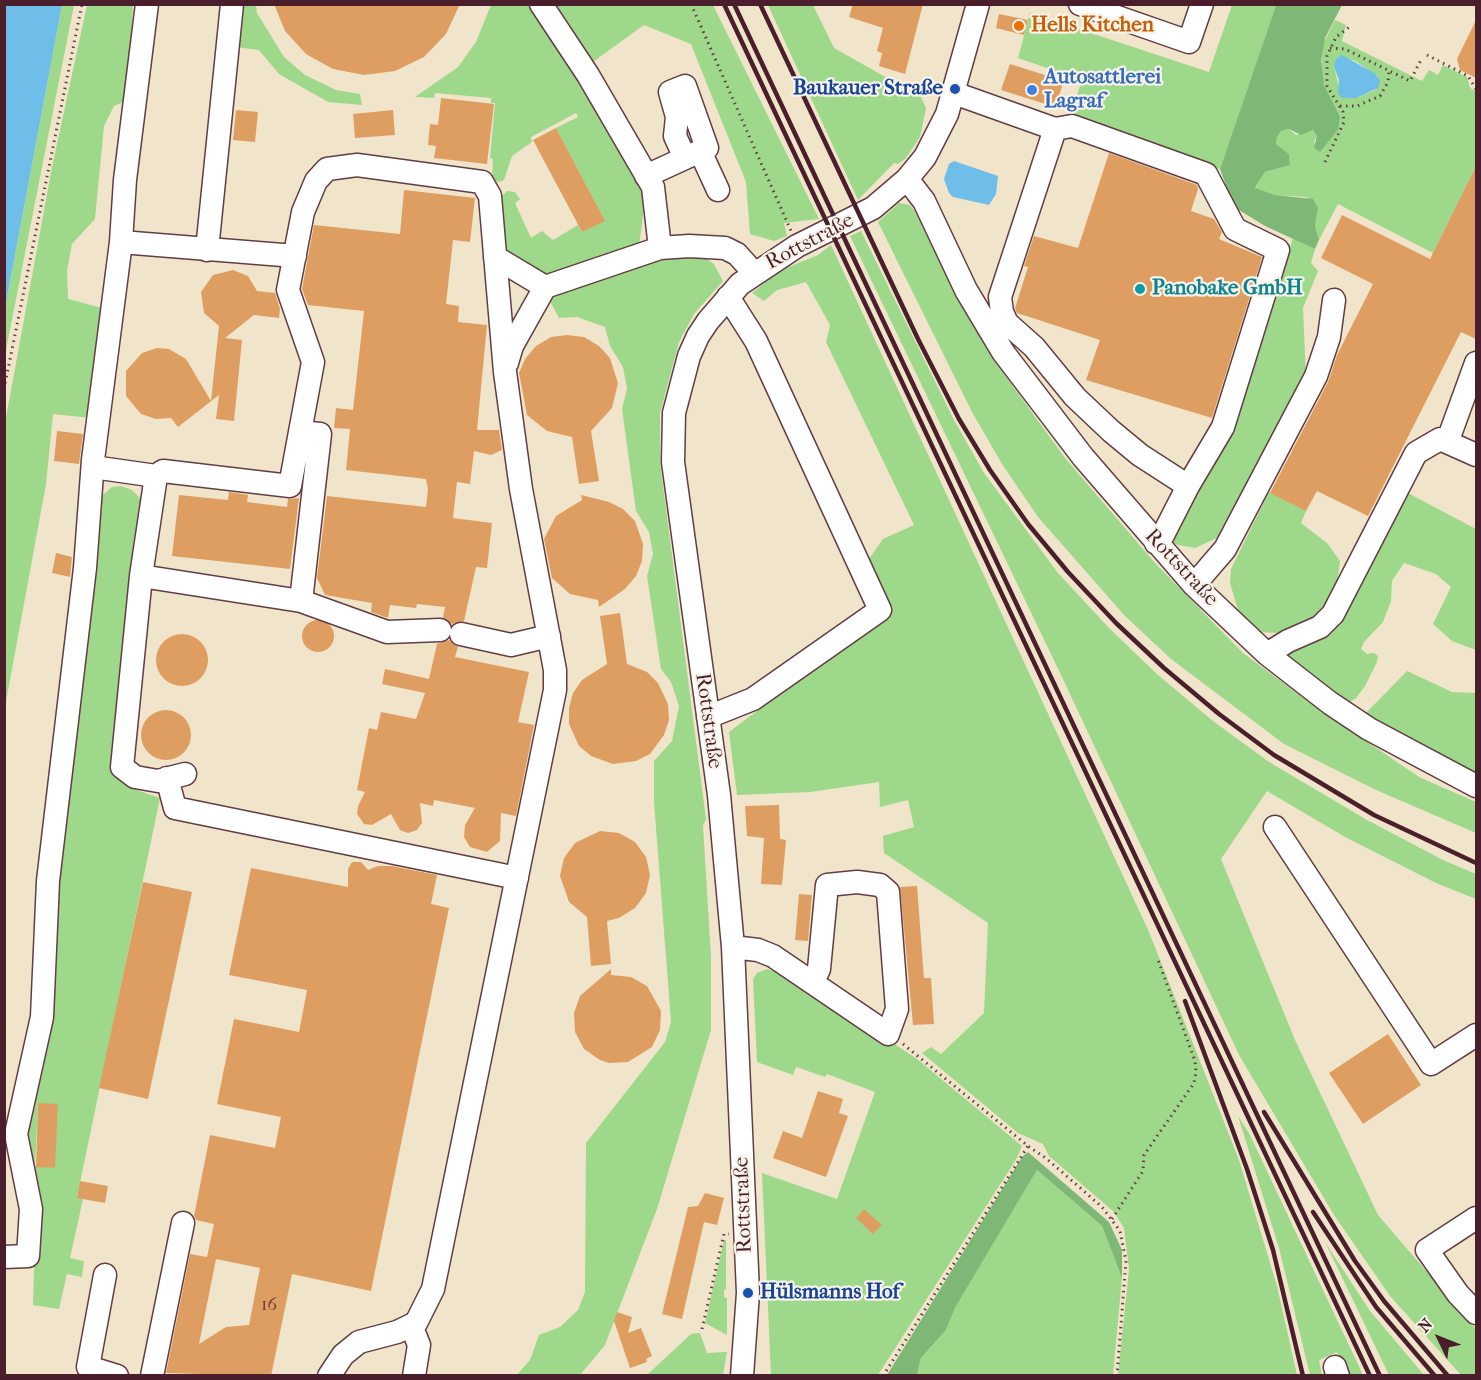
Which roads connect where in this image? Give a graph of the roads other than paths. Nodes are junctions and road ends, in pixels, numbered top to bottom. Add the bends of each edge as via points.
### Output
1 (147, 4) edge
2 (232, 4) edge
3 (541, 4) edge
4 (978, 4) edge
5 (1080, 4) edge
6 (1202, 4) edge
7 (963, 96) junction
8 (1055, 129) junction
9 (646, 176) junction
10 (908, 179) junction
11 (718, 190) dead end
12 (121, 242) junction
13 (660, 248) junction
14 (207, 250) junction
15 (295, 256) junction
16 (495, 257) junction
17 (754, 273) junction
18 (545, 287) junction
19 (728, 297) junction
20 (1334, 300) dead end
21 (1476, 363) edge
22 (505, 372) junction
23 (1111, 431) junction
24 (300, 432) junction
25 (1448, 441) junction
26 (1476, 455) edge
27 (1083, 457) junction
28 (93, 467) junction
29 (156, 476) junction
30 (1188, 486) junction
31 (1156, 543) junction
32 (141, 576) junction
33 (1194, 585) junction
34 (301, 601) junction
35 (549, 636) junction
36 (1267, 654) junction
37 (708, 717) junction
38 (1476, 786) edge
39 (1275, 827) dead end
40 (517, 878) junction
41 (733, 947) junction
42 (813, 982) junction
43 (1476, 1035) edge
44 (1476, 1218) edge
45 (183, 1222) dead end
46 (4, 1257) edge
47 (105, 1275) dead end
48 (1476, 1313) edge
49 (411, 1326) junction
50 (104, 1374) edge
51 (152, 1376) edge
52 (329, 1376) edge
53 (414, 1376) edge
54 (742, 1376) edge

1 - 12 street
2 - 14 street
3 - 9 street via 588,75
4 - 7 street, Rottstraße
5 - 6 street via 1189,42
7 - 8 street
7 - 10 street, Rottstraße
8 - 23 street via 1000,297 1002,312 1007,323
8 - 30 street via 1072,126 1206,174 1235,229 1278,250 1223,427
9 - 11 street via 693,155
9 - 13 street via 653,187
10 - 17 street, Rottstraße via 873,208 797,246
10 - 27 street, Rottstraße via 924,201 966,290 1003,352
12 - 14 street
12 - 28 street
13 - 17 street via 725,248 737,254
13 - 18 street
14 - 15 street
15 - 16 street via 303,212 316,181 327,169 357,165 482,182 490,196
15 - 24 street via 288,290 313,362
16 - 18 street
16 - 22 street
17 - 19 street, Rottstraße
18 - 22 street via 512,346
19 - 37 street, Rottstraße via 708,321 689,356 676,403 672,439
19 - 37 street via 756,341 880,610 753,699
20 - 33 street via 1329,337 1316,376 1225,549
21 - 25 street
22 - 35 street via 521,489
23 - 27 street
23 - 30 street
24 - 29 street via 290,486 163,471
24 - 34 street via 320,434
25 - 26 street
25 - 36 street via 1432,442 1416,453 1333,614 1320,627
27 - 31 street, Rottstraße
28 - 29 street
28 - 46 street via 48,881 42,1017 16,1134 31,1209 28,1256
29 - 32 street
30 - 31 street
31 - 33 street, Rottstraße
32 - 34 street
32 - 40 street via 122,767 135,777 158,781 176,776 175,808
33 - 36 street, Rottstraße
34 - 35 street via 387,632 450,632 511,645
35 - 40 street via 555,690
36 - 38 street, Rottstraße via 1370,729
37 - 41 street, Rottstraße
39 - 43 street via 1431,1064
40 - 49 street via 434,1286 424,1311
41 - 42 street via 773,956
41 - 54 street, Rottstraße via 746,1233 747,1329
42 - 42 street via 888,1034 897,1009 888,892 880,885 827,885 819,969
44 - 48 street via 1427,1250
45 - 51 street
47 - 50 street via 88,1367
49 - 52 street via 359,1342 343,1355
49 - 53 street via 419,1345

